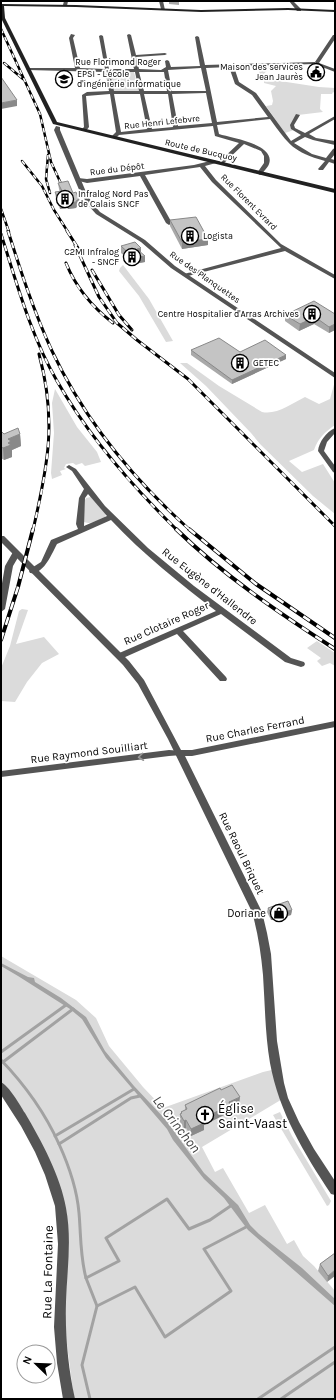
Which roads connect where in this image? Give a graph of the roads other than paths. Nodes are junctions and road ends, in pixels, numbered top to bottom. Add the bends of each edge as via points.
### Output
1 (162, 1) edge
2 (291, 1) edge
3 (66, 3) edge
4 (1, 4) edge
5 (22, 4) junction
6 (163, 9) junction
7 (272, 10) junction
8 (299, 10) junction
9 (2, 11) edge
10 (335, 12) edge
11 (2, 17) edge
12 (73, 35) dead end
13 (129, 35) dead end
14 (101, 36) dead end
15 (335, 36) edge
16 (197, 37) dead end
17 (134, 56) junction
18 (316, 63) junction
19 (202, 66) junction
20 (231, 66) junction
21 (28, 69) junction
22 (168, 69) junction
23 (78, 70) junction
24 (107, 70) junction
25 (136, 70) junction
26 (335, 70) edge
27 (142, 92) junction
28 (170, 92) junction
29 (207, 92) junction
30 (111, 93) junction
31 (298, 115) dead end
32 (335, 117) edge
33 (270, 118) junction
34 (213, 124) junction
35 (58, 125) junction
36 (176, 128) junction
37 (84, 130) junction
38 (150, 131) junction
39 (305, 135) junction
40 (116, 136) junction
41 (243, 142) junction
42 (291, 143) junction
43 (335, 143) edge
44 (335, 150) edge
45 (328, 161) junction
46 (214, 162) junction
47 (335, 162) edge
48 (221, 163) junction
49 (202, 166) junction
50 (321, 169) dead end
51 (260, 173) junction
52 (142, 174) junction
53 (78, 180) junction
54 (335, 191) edge
55 (169, 223) edge
56 (284, 249) junction
57 (186, 275) junction
58 (335, 277) edge
59 (335, 376) edge
60 (335, 430) edge
61 (69, 467) dead end
62 (335, 471) edge
63 (88, 489) junction
64 (112, 517) junction
65 (82, 529) junction
66 (1, 538) edge
67 (16, 554) junction
68 (33, 570) junction
69 (1, 609) edge
70 (222, 610) junction
71 (179, 631) junction
72 (120, 656) junction
73 (301, 664) dead end
74 (223, 679) dead end
75 (335, 724) edge
76 (179, 753) junction
77 (1, 774) edge
78 (1, 1087) edge
79 (335, 1190) edge
80 (69, 1399) edge

1 - 6 street
2 - 8 street
3 - 5 main road
3 - 6 main road
4 - 5 main road
4 - 9 main road, Rue du Dépôt
5 - 9 main road
6 - 7 main road
7 - 8 main road
7 - 10 main road
8 - 10 main road
9 - 11 main road, Rue du Dépôt
11 - 21 main road, Rue du Dépôt
12 - 23 street via 71,38
13 - 17 street
14 - 24 street
15 - 18 street
16 - 19 street
17 - 22 street via 166,56
17 - 25 street
18 - 20 street, Rue Florimond Roger
18 - 26 street
19 - 20 street, Rue Florimond Roger
19 - 22 street, Rue Florimond Roger
19 - 29 street
20 - 33 street via 237,83 254,94
21 - 23 street, Rue Florimond Roger
21 - 35 main road, Rue du Dépôt
22 - 25 street, Rue Florimond Roger
22 - 28 street
23 - 24 street, Rue Florimond Roger
24 - 25 street, Rue Florimond Roger
24 - 30 street
25 - 27 street
27 - 28 street
27 - 30 street
27 - 38 street
28 - 29 street
28 - 36 street
29 - 34 street
30 - 37 street via 84,95 87,127
30 - 40 street via 120,132
31 - 39 street via 292,127
32 - 39 street
33 - 34 street, Rue Henri Lefebvre
33 - 42 street
34 - 36 street, Rue Henri Lefebvre
34 - 41 street via 217,136
35 - 37 main road, Route de Bucquoy
35 - 53 street, Rue du Dépôt via 57,130
36 - 38 street, Rue Henri Lefebvre
37 - 40 main road, Route de Bucquoy
38 - 40 street, Rue Henri Lefebvre
39 - 42 street
39 - 43 street
40 - 46 main road, Route de Bucquoy
41 - 48 street
41 - 51 street via 258,147 267,156 267,164
42 - 45 street
44 - 45 street
45 - 47 street
45 - 50 street
46 - 48 main road, Route de Bucquoy
46 - 49 street, Rue du Dépôt
48 - 51 main road, Route de Bucquoy
49 - 52 street, Rue du Dépôt
49 - 56 street, Rue Florent Evrard via 214,181
51 - 54 main road, Route de Bucquoy
52 - 53 street, Rue du Dépôt
52 - 55 street
53 - 57 street, Rue des Planquettes via 93,208 143,241
56 - 57 street
56 - 58 street
57 - 59 street, Rue des Planquettes
60 - 62 street via 326,438 321,451
61 - 63 street, Rue Eugène d'Hallendre
63 - 64 street, Rue Eugène d'Hallendre
63 - 65 street via 82,498
64 - 65 street
64 - 70 street, Rue Eugène d'Hallendre via 172,572
65 - 68 street via 54,542 44,563
66 - 67 street, Rue Raoul Briquet
67 - 68 street, Rue Raoul Briquet
67 - 69 street via 9,566
68 - 72 street, Rue Raoul Briquet
70 - 71 street, Rue Clotaire Roger
70 - 73 street, Rue Eugène d'Hallendre via 288,660
71 - 72 street, Rue Clotaire Roger
71 - 74 street
72 - 76 street, Rue Raoul Briquet via 141,682
75 - 76 street, Rue Charles Ferrand via 192,753
76 -> 77 street, Rue Raymond Souilliart via 169,752
76 - 79 street, Rue Raoul Briquet via 257,912 264,932 273,1046 279,1083 290,1114 306,1145
78 - 80 street, Rue La Fontaine via 34,1137 61,1207 64,1248 60,1335 64,1378

